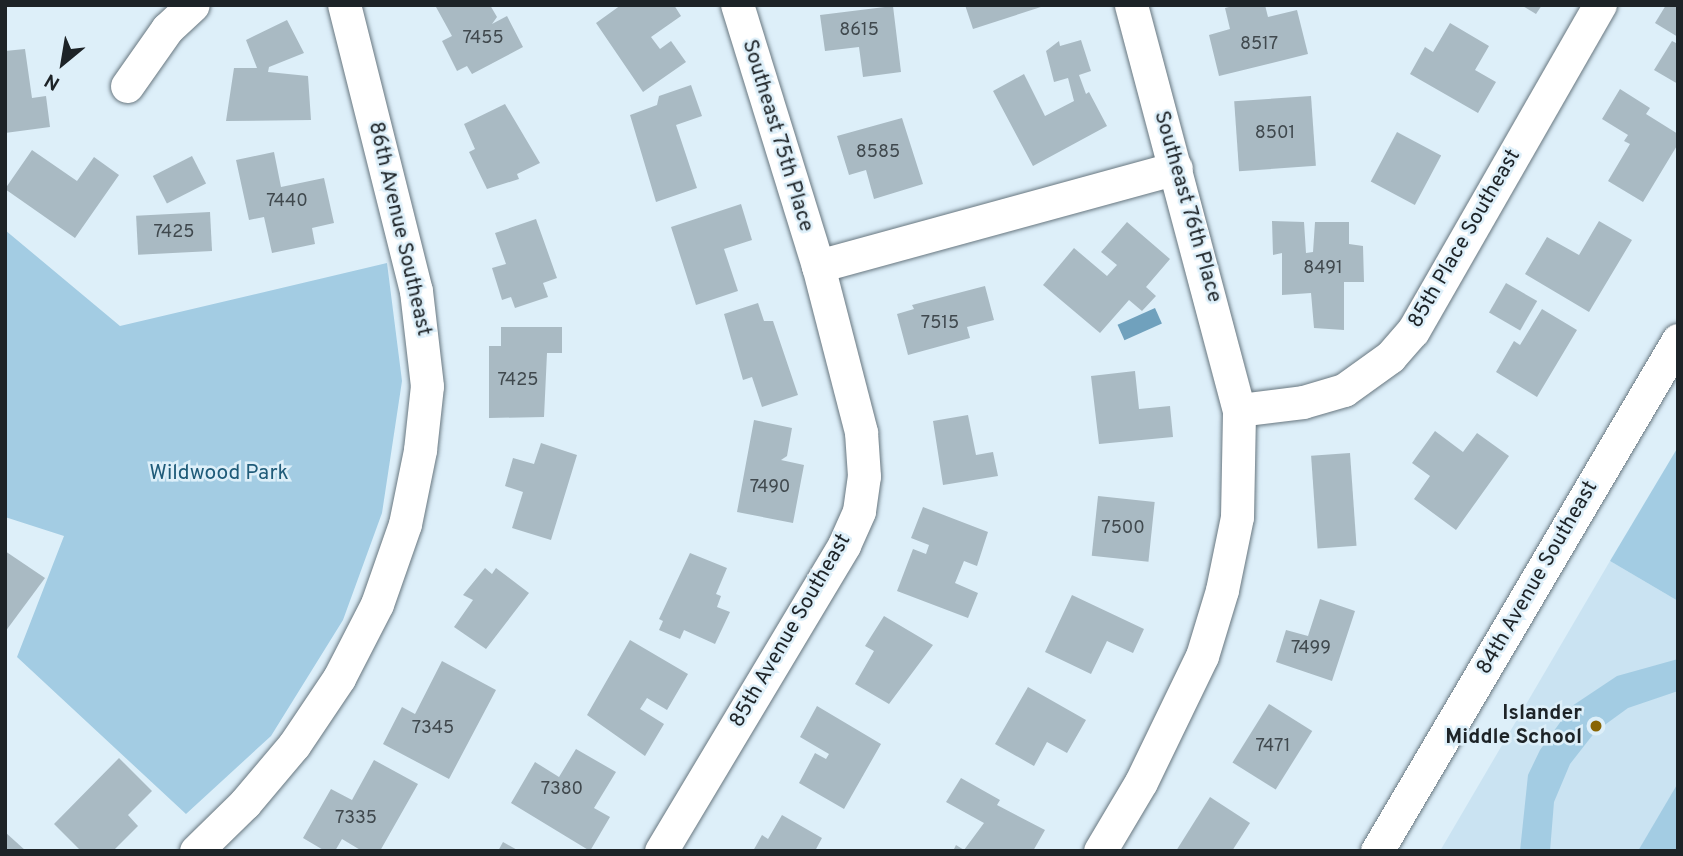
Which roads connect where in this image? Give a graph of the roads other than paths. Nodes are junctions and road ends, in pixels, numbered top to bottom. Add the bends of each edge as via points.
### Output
1 (192, 5) edge
2 (344, 5) edge
3 (737, 5) edge
4 (1131, 5) edge
5 (1600, 5) edge
6 (127, 86) dead end
7 (1176, 168) junction
8 (818, 266) junction
9 (1678, 340) edge
10 (1239, 410) junction
11 (196, 851) edge
12 (661, 851) edge
13 (1100, 851) edge
14 (1377, 851) edge

1 - 6 street via 167,29
2 - 11 street, 86th Avenue Southeast via 416,291 427,386 420,450 405,524 377,604 339,678 294,745
3 - 8 street, Southeast 75th Place
4 - 7 street, Southeast 76th Place
5 - 10 street, 85th Place Southeast via 1413,331 1390,357 1343,390 1303,402
7 - 8 street
7 - 10 street, Southeast 76th Place
8 - 12 street, 85th Avenue Southeast via 861,432 864,476 859,511 844,545
9 - 14 street, 84th Avenue Southeast
10 - 13 street via 1237,517 1206,643 1170,725

